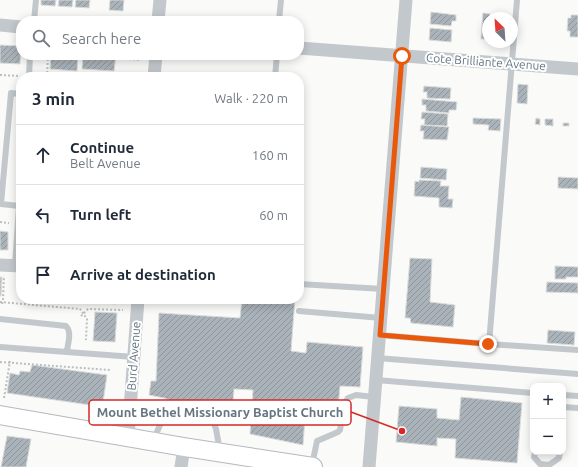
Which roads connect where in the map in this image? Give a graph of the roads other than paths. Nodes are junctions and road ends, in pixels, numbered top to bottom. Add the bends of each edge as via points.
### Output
1 (36, 0) edge
2 (160, 0) edge
3 (281, 0) edge
4 (406, 0) edge
5 (517, 0) edge
6 (34, 16) edge
7 (158, 16) edge
8 (279, 16) edge
9 (0, 25) edge
10 (16, 27) edge
11 (304, 48) edge
12 (402, 56) junction
13 (30, 60) edge
14 (156, 60) edge
15 (277, 60) edge
16 (512, 64) junction
17 (578, 69) edge
18 (29, 72) edge
19 (154, 72) edge
20 (275, 72) edge
21 (16, 94) edge
22 (16, 206) edge
23 (16, 226) edge
24 (10, 267) edge
25 (304, 284) edge
26 (383, 289) junction
27 (138, 304) edge
28 (299, 312) dead end
29 (381, 318) junction
30 (0, 319) edge
31 (380, 335) junction
32 (488, 344) junction
33 (0, 347) edge
34 (578, 350) edge
35 (67, 351) junction
36 (134, 357) junction
37 (378, 358) junction
38 (578, 374) edge
39 (376, 380) junction
40 (530, 393) edge
41 (566, 395) edge
42 (578, 396) edge
43 (374, 397) junction
44 (566, 407) edge
45 (578, 408) edge
46 (0, 415) edge
47 (128, 437) junction
48 (153, 441) junction
49 (184, 447) junction
50 (220, 453) junction
51 (534, 455) edge
52 (560, 455) edge
53 (277, 464) edge
54 (181, 467) edge
55 (312, 467) edge
56 (369, 467) edge

1 - 6 lane
2 - 7 street
3 - 8 lane
4 - 12 street
5 - 16 lane
9 - 10 street
11 - 12 street, Cote Brilliante Avenue
12 - 16 street, Cote Brilliante Avenue
12 - 26 street
13 - 18 lane
14 - 19 street
15 - 20 lane
16 - 17 street, Cote Brilliante Avenue
16 - 32 lane
21 - 22 lane via 11,93 1,204
23 - 24 lane
25 - 26 lane
26 - 29 street
27 - 36 street, Burd Avenue
28 - 29 lane
29 - 31 street
30 - 35 lane via 66,326 69,333
31 - 32 lane
31 - 37 street
32 - 34 lane
33 - 35 lane
35 - 36 lane
36 - 47 street, Burd Avenue
37 - 38 lane
37 - 39 street
39 - 40 lane
39 - 43 street
41 - 42 lane
43 - 55 lane via 356,395 348,398 344,404 342,427 338,432 317,441
43 - 56 street
44 - 45 lane
46 - 47 main road
47 - 48 main road
48 - 49 main road
48 - 50 lane via 163,418 172,415 207,419 212,421 216,428
49 - 50 main road
49 - 54 street
50 - 53 main road
51 - 52 lane via 540,464 549,465
53 - 55 main road

